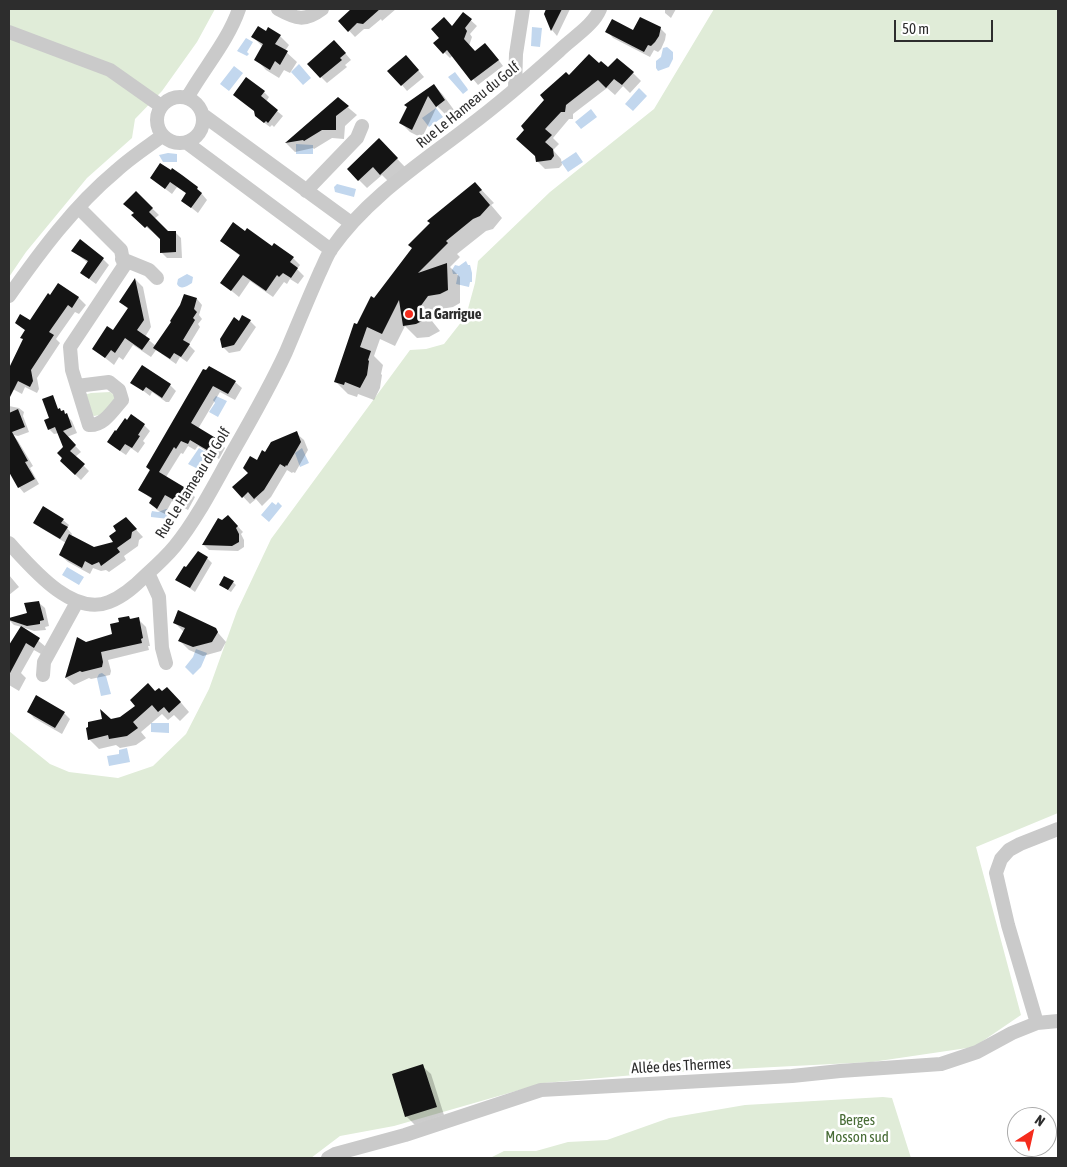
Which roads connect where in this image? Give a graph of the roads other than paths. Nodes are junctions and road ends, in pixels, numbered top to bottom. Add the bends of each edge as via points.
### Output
1 (239, 9) edge
2 (278, 9) edge
3 (322, 9) edge
4 (523, 9) edge
5 (600, 9) edge
6 (9, 32) edge
7 (515, 88) junction
8 (187, 98) junction
9 (161, 106) junction
10 (203, 115) junction
11 (362, 126) dead end
12 (162, 136) junction
13 (187, 143) junction
14 (306, 191) junction
15 (79, 208) junction
16 (352, 223) junction
17 (331, 250) junction
18 (122, 259) junction
19 (157, 278) dead end
20 (9, 296) edge
21 (77, 386) dead end
22 (9, 543) edge
23 (148, 573) junction
24 (78, 602) junction
25 (166, 663) dead end
26 (43, 675) dead end
27 (1058, 829) edge
28 (1058, 1020) edge
29 (1037, 1023) junction
30 (328, 1158) edge

1 - 8 street via 225,40
2 - 3 street via 294,18 312,16
4 - 7 street
5 - 7 street, Rue Le Hameau du Golf via 581,32
6 - 9 street via 110,70
7 - 16 street, Rue Le Hameau du Golf via 375,200
8 - 9 street via 168,100
8 - 10 street via 197,104
9 - 12 street via 156,116
10 - 13 street via 197,137
10 - 14 street
11 - 14 street via 357,138
12 - 13 street via 174,143
12 - 15 street via 116,170
13 - 17 street
14 - 16 street
15 - 18 street via 120,250
15 - 20 street
16 - 17 street, Rue Le Hameau du Golf
17 - 23 street, Rue Le Hameau du Golf via 285,353 247,426 175,547
18 - 19 street via 149,270
18 - 21 street via 124,266 70,347
22 - 24 street, Rue Le Hameau du Golf via 59,592
23 - 24 street, Rue Le Hameau du Golf via 130,591 107,603
23 - 25 street via 159,597
24 - 26 street via 44,662
27 - 29 street via 1009,850 1001,859 996,873
28 - 29 street, Allée des Thermes
29 - 30 street, Allée des Thermes via 978,1052 942,1064 541,1090

